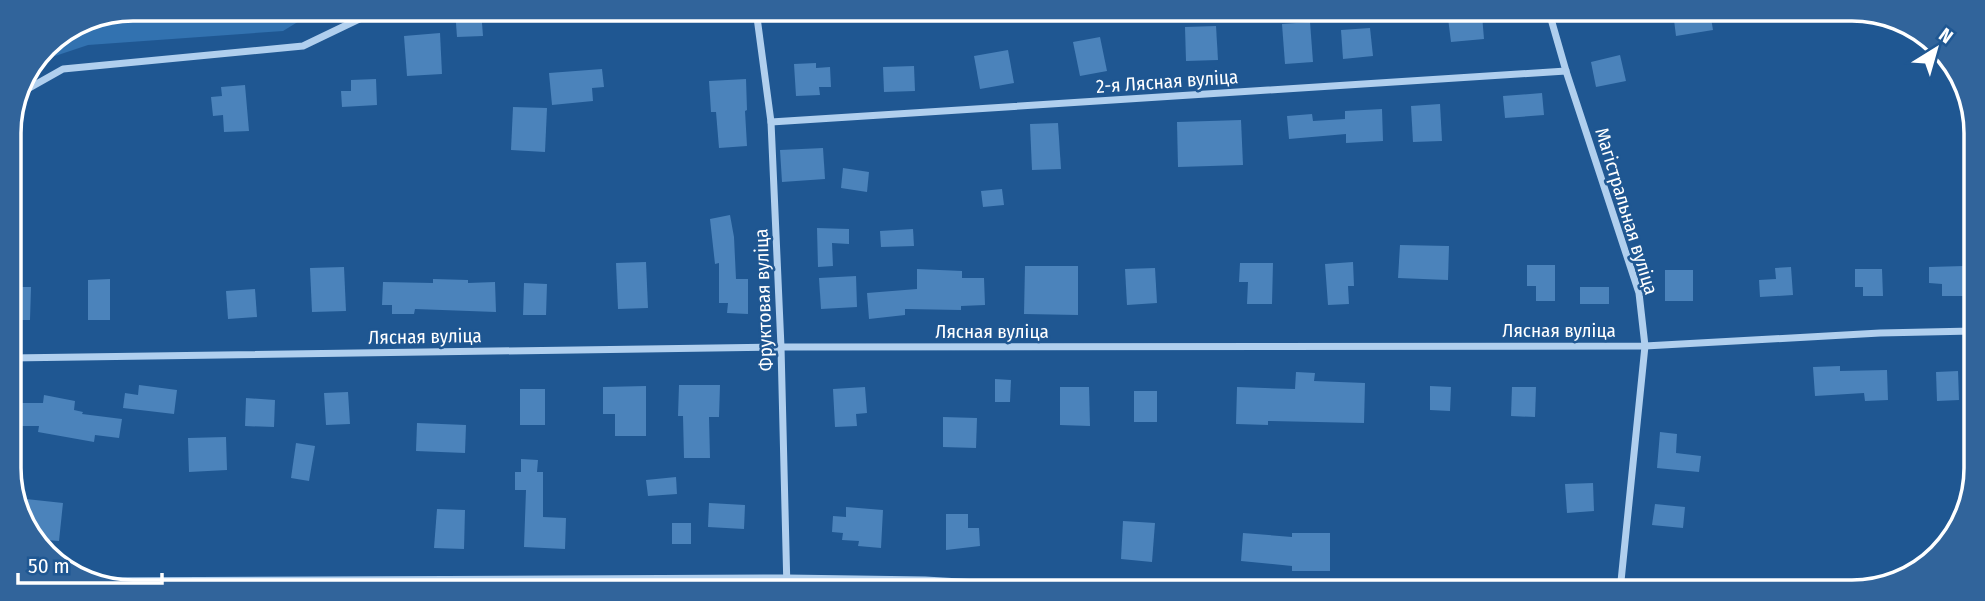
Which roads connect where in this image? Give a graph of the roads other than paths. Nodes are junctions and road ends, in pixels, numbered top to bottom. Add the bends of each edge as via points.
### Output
1 (355, 21) edge
2 (757, 21) edge
3 (1552, 21) edge
4 (1566, 71) junction
5 (32, 87) edge
6 (771, 122) junction
7 (1964, 331) edge
8 (781, 346) junction
9 (1645, 346) junction
10 (21, 358) edge
11 (787, 578) junction
12 (322, 580) edge
13 (925, 580) edge
14 (1621, 580) edge

1 - 5 street via 303,46 63,69
2 - 6 street, Фруктовая вуліца
3 - 4 street, Магістральная вуліца
4 - 6 street, 2-я Лясная вуліца
4 - 9 street, Магістральная вуліца via 1639,293
6 - 8 street, Фруктовая вуліца
7 - 9 street, Лясная вуліца
8 - 9 street, Лясная вуліца
8 - 10 street, Лясная вуліца
8 - 11 street, Фруктовая вуліца
9 - 14 street, Магістральная вуліца
11 - 12 street
11 - 13 street

